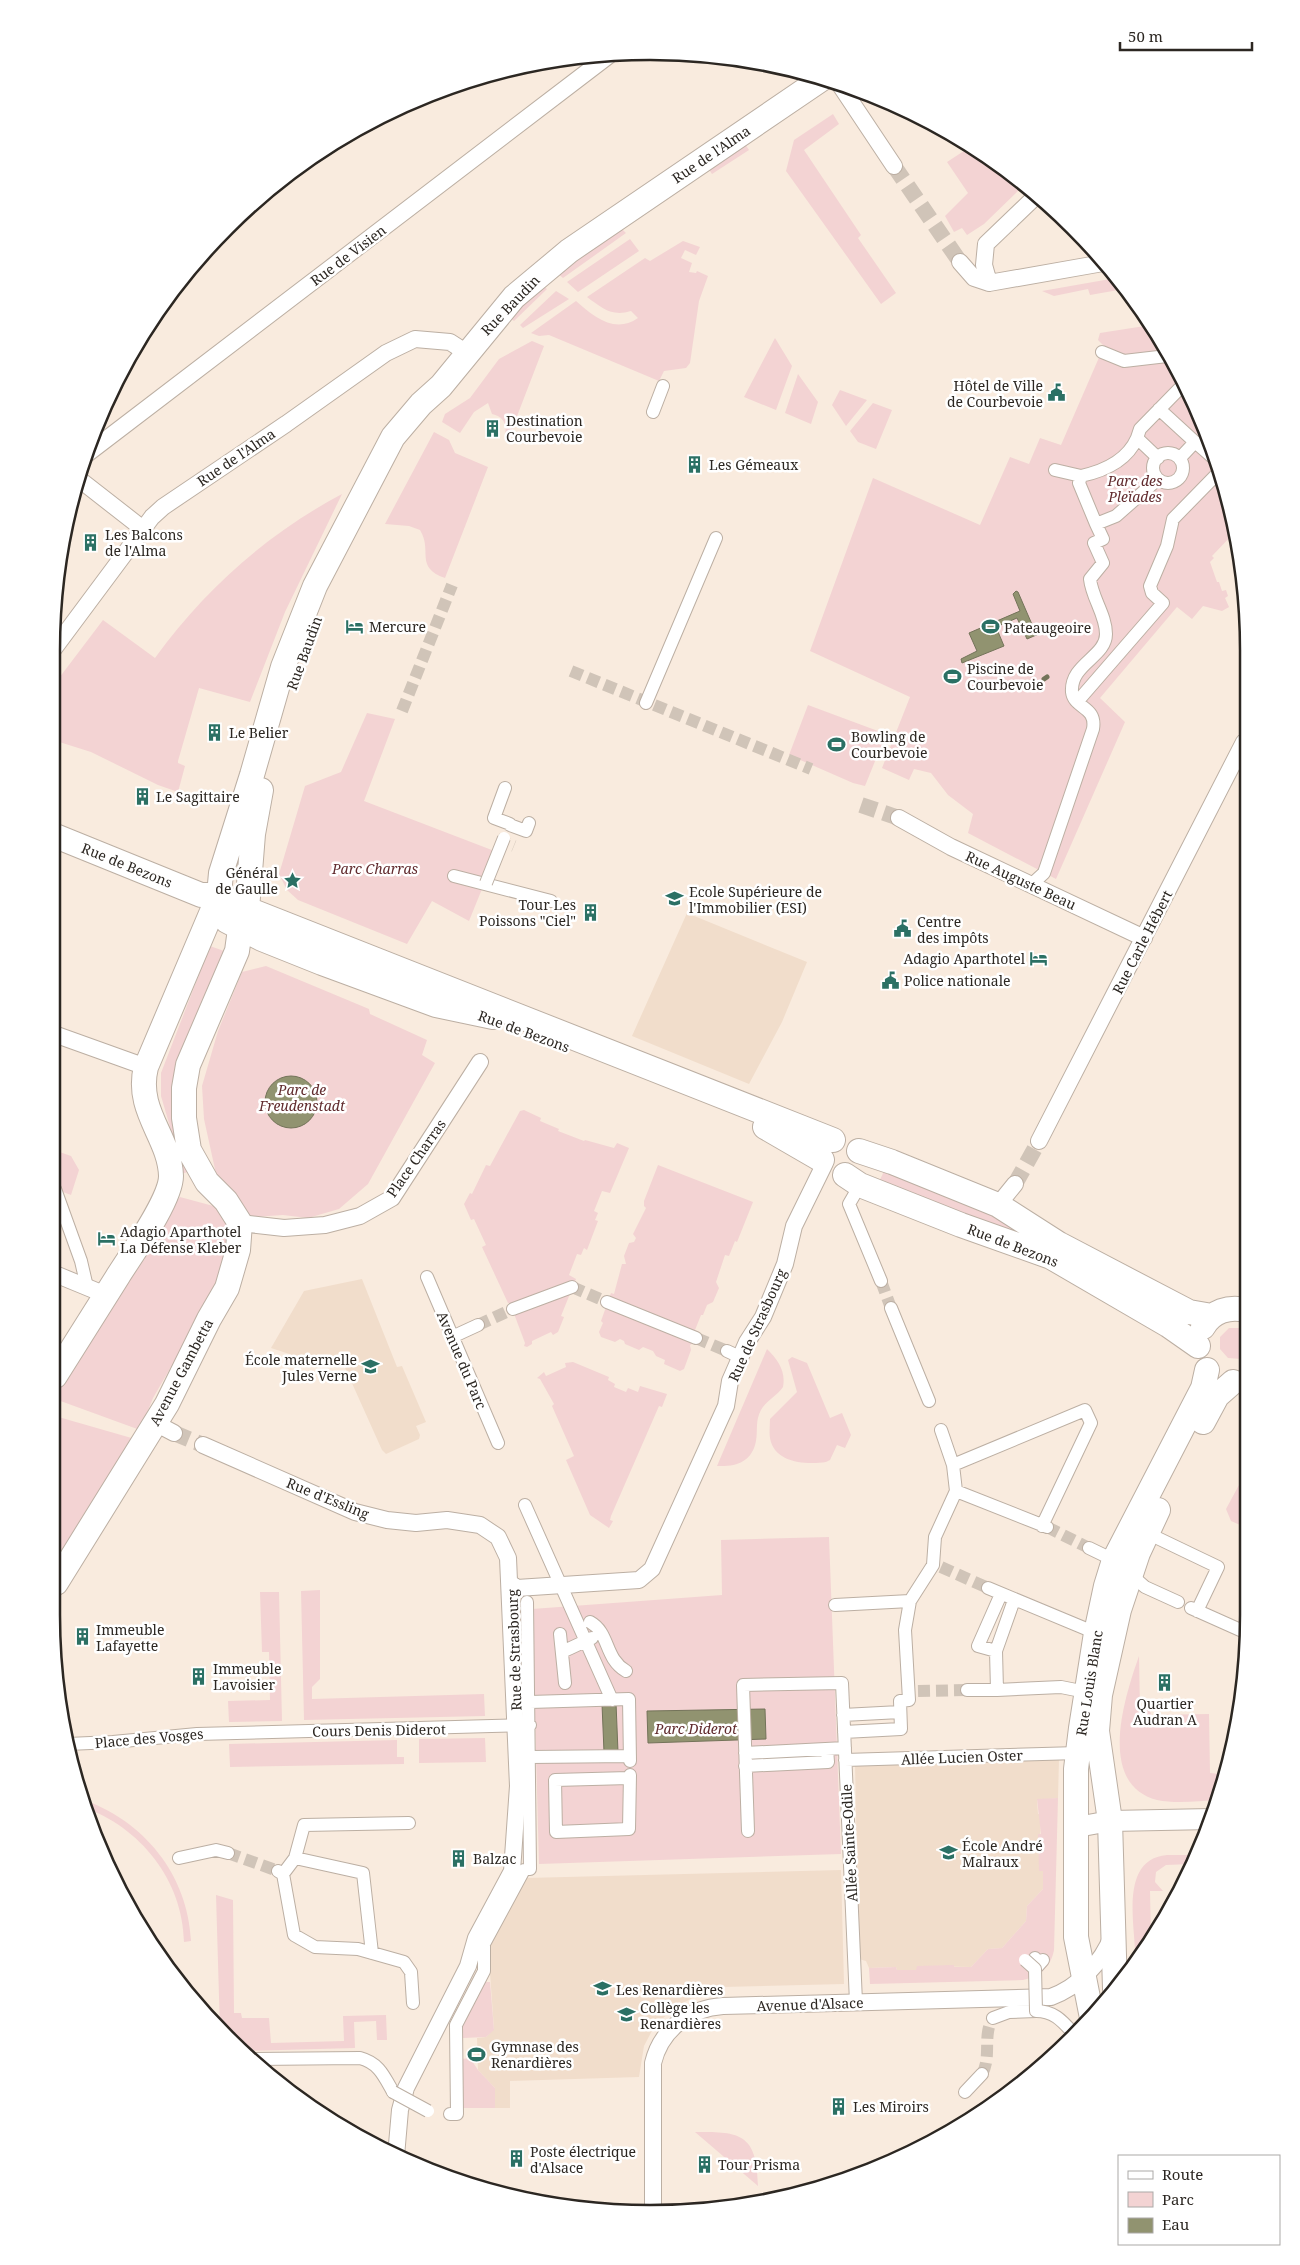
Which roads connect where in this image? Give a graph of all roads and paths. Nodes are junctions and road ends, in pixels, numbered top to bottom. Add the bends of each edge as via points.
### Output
1 (599, 62) edge
2 (815, 84) edge
3 (845, 93) edge
4 (894, 166) tunnel mouth
5 (1032, 200) edge
6 (599, 230) joint
7 (960, 262) tunnel mouth
8 (1097, 264) edge
9 (989, 283) junction
10 (1102, 352) dead end
11 (467, 353) junction
12 (1162, 357) edge
13 (663, 386) dead end
14 (1179, 389) edge
15 (1159, 409) junction
16 (653, 412) dead end
17 (414, 414) junction
18 (1137, 438) junction
19 (1196, 442) junction
20 (96, 447) edge
21 (1205, 450) edge
22 (1158, 458) junction
23 (1180, 458) junction
24 (1055, 470) dead end
25 (1081, 476) junction
26 (1214, 477) edge
27 (1180, 478) junction
28 (1158, 479) junction
29 (84, 483) edge
30 (1197, 495) junction
31 (1096, 524) junction
32 (143, 528) junction
33 (716, 538) dead end
34 (60, 640) edge
35 (1077, 702) junction
36 (646, 703) dead end
37 (1240, 750) edge
38 (505, 788) dead end
39 (899, 818) tunnel mouth
40 (529, 823) dead end
41 (60, 838) edge
42 (504, 838) dead end
43 (454, 876) dead end
44 (486, 883) junction
45 (1031, 885) junction
46 (210, 901) junction
47 (551, 901) dead end
48 (244, 919) junction
49 (1144, 938) junction
50 (60, 1036) edge
51 (480, 1062) dead end
52 (146, 1067) junction
53 (1039, 1142) tunnel mouth
54 (859, 1151) junction
55 (826, 1155) junction
56 (853, 1180) junction
57 (207, 1182) junction
58 (1015, 1184) tunnel mouth
59 (169, 1188) junction
60 (60, 1203) edge
61 (998, 1205) junction
62 (240, 1223) junction
63 (60, 1276) edge
64 (427, 1276) dead end
65 (881, 1281) tunnel mouth
66 (572, 1287) tunnel mouth
67 (96, 1291) junction
68 (607, 1302) tunnel mouth
69 (1240, 1305) edge
70 (891, 1308) tunnel mouth
71 (513, 1309) tunnel mouth
72 (1212, 1316) junction
73 (478, 1325) tunnel mouth
74 (452, 1336) junction
75 (696, 1338) tunnel mouth
76 (1198, 1346) junction
77 (60, 1366) edge
78 (1207, 1370) junction
79 (1240, 1382) edge
80 (929, 1401) dead end
81 (941, 1430) dead end
82 (498, 1443) dead end
83 (203, 1445) tunnel mouth
84 (953, 1465) junction
85 (956, 1491) junction
86 (525, 1505) dead end
87 (1147, 1533) junction
88 (1089, 1548) tunnel mouth
89 (1123, 1567) junction
90 (60, 1577) edge
91 (510, 1583) junction
92 (561, 1585) junction
93 (988, 1588) tunnel mouth
94 (1001, 1594) junction
95 (1014, 1600) junction
96 (910, 1601) junction
97 (527, 1602) dead end
98 (1178, 1602) dead end
99 (835, 1605) dead end
100 (590, 1622) dead end
101 (1240, 1630) edge
102 (602, 1633) junction
103 (1096, 1633) junction
104 (560, 1634) dead end
105 (585, 1641) junction
106 (996, 1651) junction
107 (562, 1652) junction
108 (626, 1671) dead end
109 (565, 1683) dead end
110 (968, 1690) tunnel mouth
111 (997, 1690) junction
112 (1086, 1692) junction
113 (612, 1700) junction
114 (530, 1702) junction
115 (900, 1712) junction
116 (843, 1716) junction
117 (523, 1726) junction
118 (844, 1732) junction
119 (229, 1733) joint
120 (74, 1744) edge
121 (827, 1749) junction
122 (745, 1753) junction
123 (1078, 1753) junction
124 (845, 1754) junction
125 (530, 1757) junction
126 (745, 1766) junction
127 (629, 1777) joint
128 (1203, 1819) edge
129 (1110, 1821) junction
130 (409, 1823) dead end
131 (1077, 1827) junction
132 (748, 1831) dead end
133 (228, 1853) tunnel mouth
134 (179, 1858) dead end
135 (295, 1858) junction
136 (527, 1870) junction
137 (1114, 1933) junction
138 (372, 1953) junction
139 (1035, 1962) dead end
140 (1083, 1977) junction
141 (1115, 1978) edge
142 (413, 2002) dead end
143 (856, 2002) junction
144 (1090, 2008) edge
145 (1036, 2011) junction
146 (993, 2018) dead end
147 (1070, 2029) edge
148 (261, 2059) edge
149 (982, 2074) tunnel mouth
150 (965, 2092) dead end
151 (428, 2111) dead end
152 (450, 2114) dead end
153 (397, 2148) edge
154 (652, 2205) edge

1 - 20 street, Rue de Visien
2 - 6 main road, Rue de l'Alma
3 - 4 street
5 - 9 street via 986,244 984,259
6 - 11 main road, Rue Baudin via 514,297
7 - 9 street via 974,278
8 - 9 street
10 - 12 street via 1124,361
11 - 17 main road, Rue Baudin
11 - 32 street, Rue de l'Alma via 450,342 415,339 386,353 163,507
13 - 16 street
14 - 15 street
15 - 18 street via 1140,429
15 - 19 street
17 - 46 main road, Rue Baudin via 393,437 315,586 282,666 252,775
17 - 48 main road, Rue Baudin via 404,443 334,576 286,704 259,797
18 - 22 street
18 - 25 street via 1124,456 1110,467
19 - 21 street
19 - 23 street
22 - 23 street via 1171,453
22 - 28 street via 1153,468
23 - 27 street via 1183,466
24 - 25 street
25 - 31 street via 1079,483
26 - 30 street
27 - 28 street via 1169,484
27 - 30 street
28 - 31 street via 1116,516
29 - 32 street
30 - 35 street via 1173,519 1167,546 1151,581 1152,593 1163,603
31 - 35 street via 1103,539 1094,543 1103,562 1090,579 1090,585 1107,636 1100,649 1074,676 1072,693
32 - 34 street, Rue de l'Alma
33 - 36 street
35 - 45 street via 1089,711 1094,720 1093,730 1044,873
37 - 49 street, Rue Carle Hébert
38 - 40 street via 494,818 526,831
39 - 45 street, Rue Auguste Beau
41 - 46 main road, Rue de Bezons
42 - 44 street, bridge
43 - 44 street
44 - 47 street
45 - 49 street, Rue Auguste Beau
46 - 48 main road, Rue de Bezons
46 - 52 main road
48 - 55 main road, Rue de Bezons
48 - 57 main road via 237,951 188,1065 184,1088 189,1150
49 - 53 street, Rue Carle Hébert
50 - 52 street
51 - 62 street, Place Charras via 392,1198 360,1216 310,1228
52 - 59 main road via 142,1082 145,1100 170,1165
54 - 55 main road via 842,1138
54 - 56 main road
54 - 61 main road, Rue de Bezons
55 - 56 main road via 833,1174
55 - 92 street, Rue de Strasbourg via 794,1226 784,1264 763,1317 733,1354 726,1406 652,1569 639,1580
56 - 65 street via 850,1204
56 - 76 main road, Rue de Bezons via 961,1225 1051,1257
57 - 59 main road
57 - 62 main road via 226,1200
58 - 61 street
59 - 67 main road via 138,1245
60 - 67 street via 80,1261
61 - 72 main road, Rue de Bezons via 1042,1235 1189,1312
62 - 90 main road, Avenue Gambetta via 238,1250 227,1288 164,1428
63 - 67 street
64 - 74 street, Avenue du Parc
66 - 71 street
67 - 77 main road
68 - 75 street
69 - 72 main road
70 - 80 street
72 - 76 main road via 1200,1335
73 - 74 street
74 - 82 street, Avenue du Parc
76 - 78 main road
78 - 79 main road via 1224,1381
78 - 89 main road, Rue Louis Blanc via 1203,1388
79 - 87 main road, Rue Louis Blanc via 1223,1390 1212,1404
81 - 84 street
83 - 91 street, Rue d'Essling via 355,1512 387,1520 447,1520 480,1525 491,1530 503,1544
84 - 85 street
84 - 85 street via 1085,1410 1091,1423 1045,1526
85 - 96 street via 934,1537 937,1566
86 - 92 street
87 - 89 main road, Rue Louis Blanc
87 - 101 street via 1218,1567 1194,1609
88 - 89 street
89 - 98 street via 1145,1587
89 - 103 main road, Rue Louis Blanc via 1106,1586
89 - 129 main road, Rue Louis Blanc via 1119,1610 1100,1695 1097,1731
91 - 92 street, Rue de Strasbourg via 517,1588
91 - 117 street, Rue de Strasbourg
92 - 105 street
93 - 94 street
94 - 95 street
94 - 106 street via 978,1646
95 - 103 street
95 - 106 street
96 - 99 street
96 - 115 street via 905,1630 913,1691 909,1700 900,1701
97 - 114 street
100 - 102 street
102 - 105 street
102 - 108 street via 609,1655
103 - 112 main road, Rue Louis Blanc
104 - 107 street
105 - 107 street
105 - 113 street
106 - 111 street
107 - 109 street
110 - 111 street
111 - 112 street via 1062,1687
112 - 123 main road, Rue Louis Blanc
113 - 114 street
113 - 125 street via 629,1699 630,1758
114 - 117 street
115 - 116 street
115 - 118 street via 901,1729
116 - 118 street, Allée Sainte-Odile
116 - 122 street, Allée Sainte-Odile via 842,1683 742,1685
117 - 119 street, Cours Denis Diderot
117 - 125 street
117 - 136 street, Rue de Strasbourg via 518,1786
118 - 124 street, Allée Sainte-Odile
119 - 120 street, Place des Vosges
121 - 122 street, Allée Lucien Oster
121 - 124 street, Allée Lucien Oster
121 - 126 street via 828,1762
122 - 126 street
123 - 124 street, Allée Lucien Oster
123 - 131 main road, Rue Louis Blanc
124 - 143 street, Allée Sainte-Odile
125 - 136 street
126 - 132 street
127 - 127 street via 629,1829 556,1832 555,1780
128 - 129 street
129 - 131 street
129 - 137 main road, Rue Louis Blanc
130 - 135 street via 304,1826
131 - 140 main road, Rue Louis Blanc via 1076,1937
133 - 134 street via 216,1850
135 - 138 street via 363,1873
135 - 138 street via 281,1872 294,1935 314,1947 358,1949
136 - 152 street via 484,1944 484,1971 456,2025 457,2114
136 - 153 street, Rue de Strasbourg via 476,1938 468,1966 406,2088 400,2110
137 - 140 street, Avenue d'Alsace via 1102,1956
137 - 141 main road, Rue Louis Blanc
138 - 142 street via 404,1962 411,1972
139 - 145 street, bridge
140 - 143 street, Avenue d'Alsace via 1060,1993 1043,1998
140 - 144 main road, Rue Louis Blanc
143 - 154 street, Avenue d'Alsace via 715,2007 692,2014 671,2029 659,2044 653,2064
145 - 146 street via 1010,2012
145 - 147 street, bridge via 1047,2011 1057,2016
148 - 151 street, bridge via 348,2057 369,2060 379,2068 393,2092
149 - 150 street

